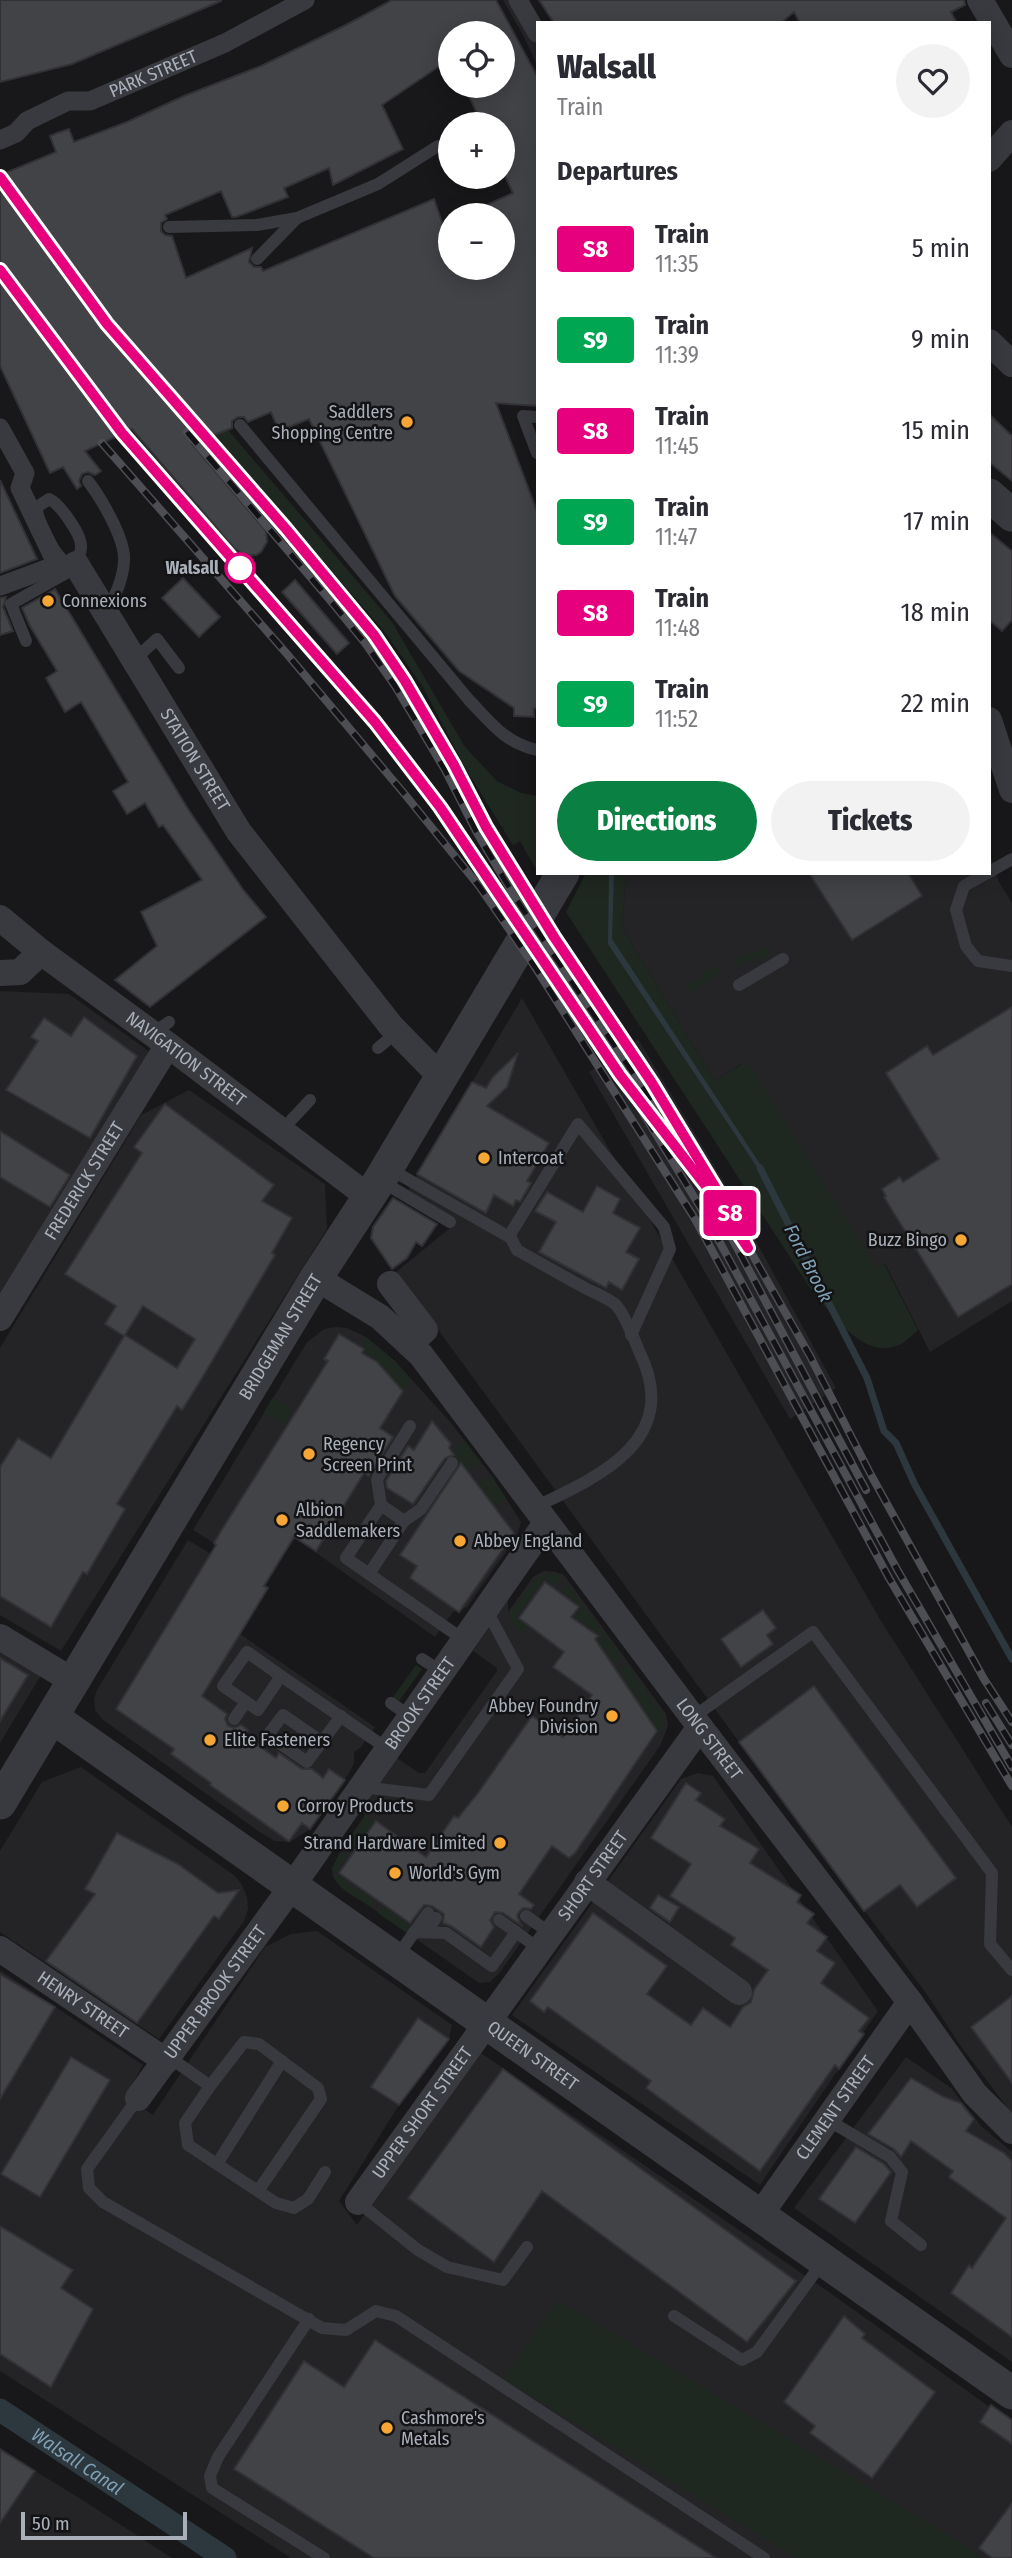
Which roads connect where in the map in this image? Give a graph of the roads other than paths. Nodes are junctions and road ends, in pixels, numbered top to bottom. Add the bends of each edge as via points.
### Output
1 (305, 0) edge
2 (518, 0) edge
3 (980, 0) edge
4 (536, 31) edge
5 (1012, 55) edge
6 (1012, 133) edge
7 (0, 140) edge
8 (438, 146) dead end
9 (991, 157) edge
10 (297, 218) junction
11 (169, 227) dead end
12 (257, 259) dead end
13 (991, 344) edge
14 (1012, 364) edge
15 (536, 417) edge
16 (240, 425) dead end
17 (0, 428) edge
18 (536, 450) edge
19 (88, 481) dead end
20 (70, 565) junction
21 (0, 586) edge
22 (106, 613) junction
23 (26, 640) dead end
24 (134, 660) junction
25 (179, 668) dead end
26 (991, 726) edge
27 (536, 750) edge
28 (1012, 790) edge
29 (1012, 859) edge
30 (991, 871) edge
31 (562, 875) edge
32 (984, 875) edge
33 (0, 918) edge
34 (41, 952) junction
35 (783, 959) dead end
36 (1012, 966) edge
37 (0, 973) edge
38 (739, 985) dead end
39 (163, 1033) junction
40 (441, 1077) junction
41 (310, 1100) dead end
42 (281, 1131) junction
43 (379, 1182) junction
44 (450, 1222) dead end
45 (509, 1237) junction
46 (316, 1278) junction
47 (390, 1284) dead end
48 (0, 1318) edge
49 (631, 1335) junction
50 (409, 1344) junction
51 (410, 1426) dead end
52 (452, 1463) dead end
53 (381, 1505) junction
54 (541, 1515) junction
55 (404, 1521) junction
56 (369, 1574) junction
57 (486, 1609) junction
58 (0, 1637) edge
59 (464, 1640) junction
60 (281, 1676) junction
61 (73, 1681) junction
62 (246, 1702) junction
63 (341, 1716) junction
64 (52, 1717) junction
65 (234, 1719) dead end
66 (696, 1722) junction
67 (322, 1742) dead end
68 (388, 1749) junction
69 (361, 1787) junction
70 (0, 1803) edge
71 (587, 1882) junction
72 (293, 1885) junction
73 (526, 1916) dead end
74 (499, 1920) dead end
75 (426, 1930) junction
76 (516, 1932) junction
77 (544, 1941) junction
78 (0, 1949) edge
79 (1012, 1970) edge
80 (739, 1992) dead end
81 (910, 2002) junction
82 (486, 2023) junction
83 (167, 2059) junction
84 (282, 2061) junction
85 (210, 2086) junction
86 (138, 2098) joint
87 (828, 2120) junction
88 (1012, 2131) edge
89 (217, 2164) junction
90 (326, 2172) dead end
91 (258, 2191) junction
92 (358, 2202) joint
93 (760, 2215) junction
94 (921, 2245) dead end
95 (527, 2246) dead end
96 (824, 2260) junction
97 (674, 2316) dead end
98 (309, 2319) junction
99 (1012, 2393) edge
100 (324, 2558) edge
101 (764, 2558) edge

1 - 7 street, PARK STREET via 225,43 90,101 68,101
2 - 4 street
3 - 5 street
6 - 9 street
8 - 10 lane via 378,184
10 - 11 lane via 257,225
10 - 12 lane
13 - 14 street
15 - 18 lane via 523,416
16 - 27 lane via 469,700 503,736
17 - 20 street, STATION STREET via 25,472 20,488
19 - 22 lane via 110,514 125,558 119,588
20 - 20 lane via 36,516 37,507 49,499 58,503 80,540 82,550
20 - 21 street
20 - 22 street, STATION STREET
20 - 23 lane via 11,604
22 - 24 street, STATION STREET
24 - 25 lane via 157,639
24 - 40 street, STATION STREET via 239,832 387,1040
26 - 28 street
29 - 30 lane
31 - 40 street, BRIDGEMAN STREET
32 - 36 lane via 964,886 957,910 966,946 978,961
33 - 34 street, NAVIGATION STREET
34 - 37 street via 20,972
34 - 39 street, NAVIGATION STREET
35 - 38 lane
39 - 42 street, NAVIGATION STREET
39 - 48 street, FREDERICK STREET
40 - 43 street, BRIDGEMAN STREET
41 - 42 lane
42 - 43 street, NAVIGATION STREET
43 - 44 lane
43 - 45 lane
43 - 46 street, BRIDGEMAN STREET
45 - 49 lane via 517,1250 616,1305
45 - 49 lane via 578,1124 664,1227 670,1249
46 - 50 street, LONG STREET via 380,1317
46 - 61 street, BRIDGEMAN STREET
47 - 50 street via 425,1330
49 - 54 lane via 652,1382 648,1422 635,1445 611,1467
50 - 54 street, LONG STREET
51 - 53 lane via 377,1479
52 - 55 lane via 421,1508
53 - 55 lane
53 - 56 lane via 346,1558
54 - 57 street, BROOK STREET
54 - 66 street, LONG STREET
55 - 56 lane
56 - 59 lane
57 - 59 street, BROOK STREET
57 - 69 lane via 518,1669 429,1795
58 - 61 street
59 - 68 street, BROOK STREET via 432,1666 401,1710
60 - 62 lane via 257,1710
60 - 62 lane via 247,1652 223,1686
60 - 63 lane
61 - 64 street, BRIDGEMAN STREET
62 - 65 lane
63 - 67 lane
63 - 68 lane
64 - 70 street, BRIDGEMAN STREET
64 - 72 street, QUEEN STREET
66 - 71 street, SHORT STREET
66 - 79 lane via 813,1632 992,1872 990,1944
66 - 81 street, LONG STREET
68 - 69 street, BROOK STREET
69 - 72 street, BROOK STREET
71 - 77 street, SHORT STREET
71 - 80 street
72 - 75 street, QUEEN STREET
72 - 83 street, UPPER BROOK STREET
73 - 77 lane
74 - 76 lane
75 - 76 lane via 446,1933 492,1966
75 - 82 street, QUEEN STREET
76 - 77 lane
77 - 82 street, SHORT STREET
78 - 83 street, HENRY STREET
81 - 87 street, CLEMENT STREET
81 - 88 street, LONG STREET via 975,2094
82 - 92 street, UPPER SHORT STREET
82 - 93 street, QUEEN STREET
83 - 85 lane
83 - 86 street, UPPER BROOK STREET
84 - 85 lane via 259,2043 244,2042
84 - 89 lane
84 - 91 lane via 318,2088 321,2099
85 - 89 lane via 185,2123 188,2145
86 - 98 lane via 87,2169 89,2188 103,2202
87 - 93 street, CLEMENT STREET
87 - 94 lane via 890,2157 902,2172 891,2221
89 - 91 lane
90 - 91 lane via 308,2199 294,2208
92 - 95 lane via 408,2243 447,2267 503,2280
93 - 96 street, QUEEN STREET
96 - 97 lane via 757,2352 742,2360
96 - 99 street, QUEEN STREET
98 - 100 lane via 210,2476 212,2488
98 - 101 lane via 322,2328 345,2330 376,2311 396,2316

